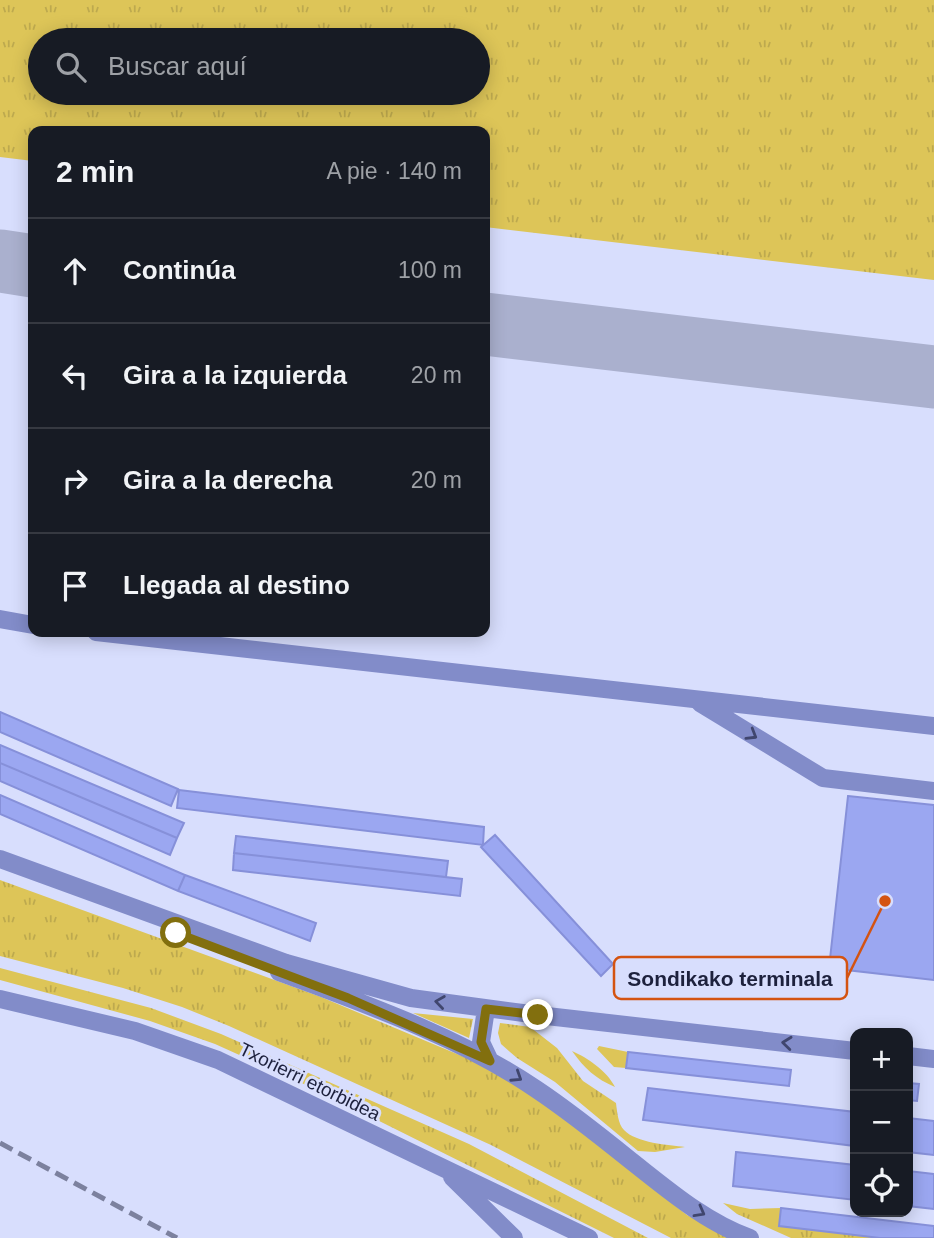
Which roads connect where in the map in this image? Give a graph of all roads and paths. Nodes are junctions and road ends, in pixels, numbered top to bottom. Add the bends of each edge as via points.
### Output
1 (0, 619) edge
2 (28, 624) edge
3 (141, 637) edge
4 (694, 699) junction
5 (934, 726) edge
6 (934, 791) edge
7 (0, 859) edge
8 (0, 869) edge
9 (0, 999) edge
10 (486, 1009) junction
11 (850, 1050) edge
12 (913, 1057) edge
13 (934, 1059) edge
14 (490, 1061) junction
15 (446, 1170) junction
16 (514, 1238) edge
17 (589, 1238) edge
18 (750, 1238) edge

1 - 2 street
3 - 4 street
4 - 5 street
4 -> 6 street via 823,778
10 -> 7 street via 411,998 286,963
8 - 14 street via 348,998
9 - 15 street, Txorierri etorbidea via 135,1031 218,1060
11 -> 10 street
10 - 14 street via 481,1042
12 - 13 street
14 -> 18 street via 575,1116 687,1205
15 - 16 street
15 - 17 street, Txorierri etorbidea

